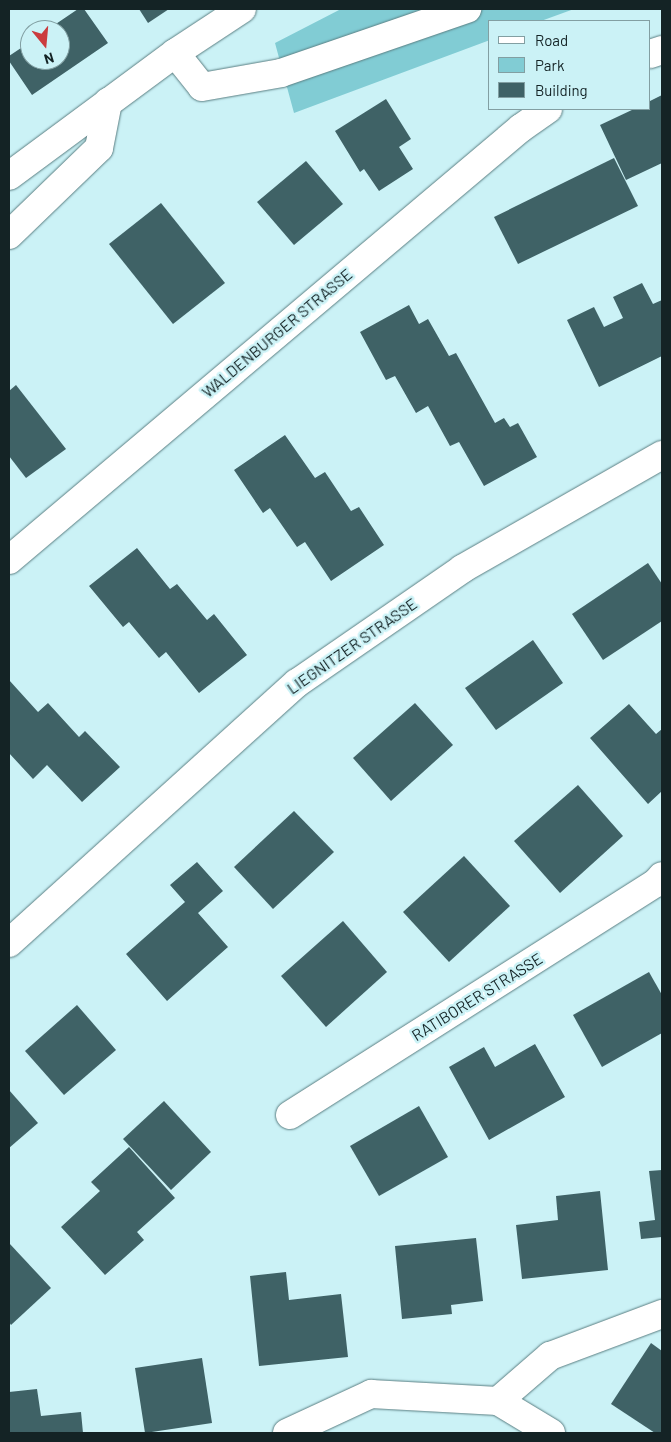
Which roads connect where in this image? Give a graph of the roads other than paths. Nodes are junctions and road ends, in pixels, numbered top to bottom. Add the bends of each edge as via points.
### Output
1 (242, 9) edge
2 (468, 9) edge
3 (175, 53) junction
4 (108, 102) junction
5 (547, 110) edge
6 (9, 176) edge
7 (9, 235) edge
8 (662, 455) edge
9 (9, 560) edge
10 (662, 876) edge
11 (9, 944) edge
12 (290, 1115) dead end
13 (662, 1314) edge
14 (498, 1401) junction
15 (287, 1433) edge
16 (551, 1433) edge

1 - 3 street
2 - 3 street via 281,73 202,87
3 - 4 street
4 - 6 street
4 - 7 street via 99,148
5 - 9 street, WALDENBURGER STRASSE
8 - 11 street, LIEGNITZER STRASSE via 462,569 297,683
10 - 12 street, RATIBORER STRASSE via 656,884
13 - 14 street via 550,1356
14 - 15 street via 371,1394
14 - 16 street

